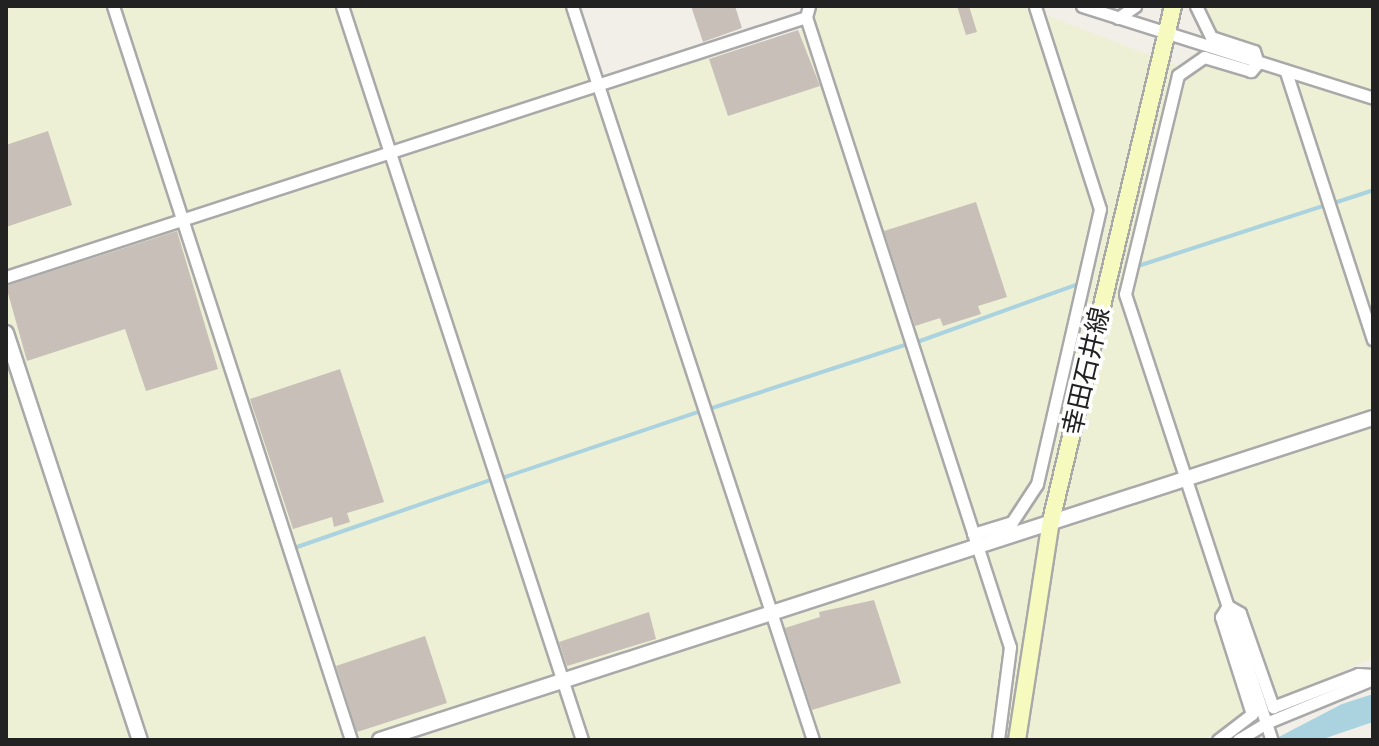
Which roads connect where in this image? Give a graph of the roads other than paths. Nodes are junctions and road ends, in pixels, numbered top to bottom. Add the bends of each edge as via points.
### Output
1 (113, 6) edge
2 (342, 6) edge
3 (572, 6) edge
4 (1035, 6) edge
5 (1082, 6) edge
6 (1135, 6) edge
7 (1173, 6) edge
8 (1196, 6) edge
9 (808, 12) edge
10 (1118, 18) junction
11 (1166, 35) junction
12 (1258, 63) junction
13 (1286, 72) junction
14 (597, 85) junction
15 (1373, 98) edge
16 (390, 153) junction
17 (183, 219) junction
18 (6, 277) edge
19 (6, 333) edge
20 (1373, 339) edge
21 (1373, 418) edge
22 (1187, 477) junction
23 (1051, 521) junction
24 (975, 540) junction
25 (1228, 606) junction
26 (770, 612) junction
27 (1373, 677) edge
28 (561, 679) junction
29 (1266, 723) junction
30 (140, 740) edge
31 (351, 740) edge
32 (380, 740) edge
33 (582, 740) edge
34 (813, 740) edge
35 (998, 740) edge
36 (1017, 740) edge
37 (1218, 740) edge
38 (1238, 740) edge
39 (1272, 740) edge

1 - 17 street
2 - 16 street
3 - 14 street
4 - 24 street via 1100,209 1037,484 1012,522
5 - 10 street
6 - 10 street
7 - 11 main road, 幸田石井線
8 - 12 street via 1211,37 1254,51
9 - 14 street
9 - 24 street
10 - 11 street
11 - 12 street
11 - 23 main road, 幸田石井線
12 - 13 street
12 - 22 street via 1251,71 1204,57 1178,75 1125,294
13 - 15 street
13 - 20 street
14 - 16 street
14 - 26 street
16 - 17 street
16 - 28 street
17 - 18 street
17 - 31 street
19 - 30 street
21 - 22 street
22 - 23 street
22 - 25 street
23 - 24 street
23 - 36 main road, 幸田石井線
24 - 26 street
24 - 35 street via 1010,647
25 - 27 street via 1240,613 1273,707 1358,674
25 - 29 street
25 - 37 street via 1221,617 1252,714
26 - 28 street
26 - 34 street
27 - 29 street
28 - 32 street
28 - 33 street
29 - 38 street
29 - 39 street

